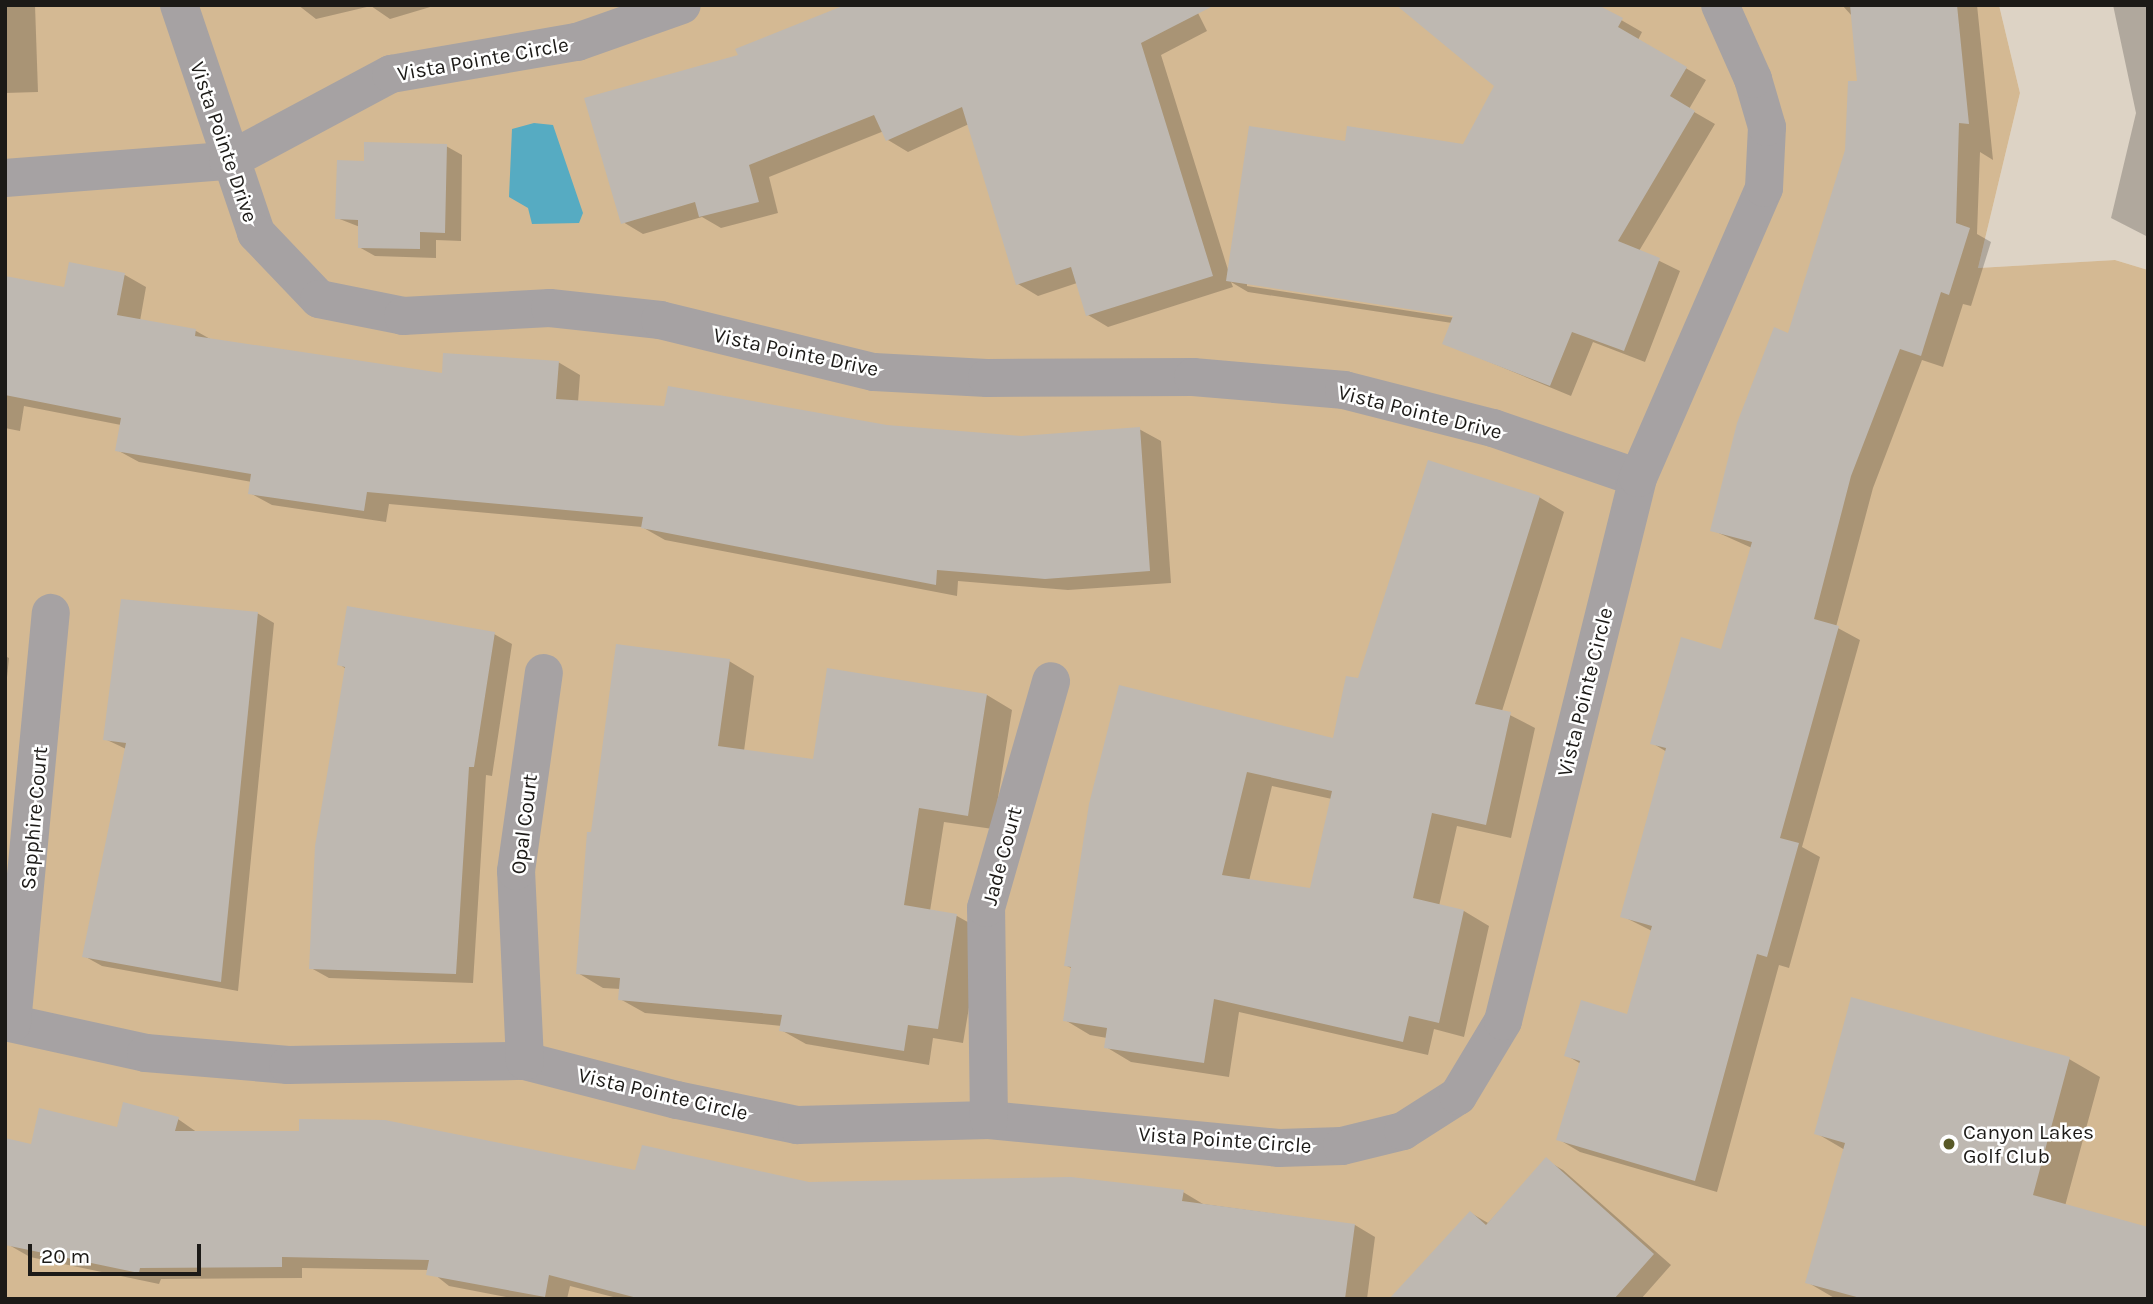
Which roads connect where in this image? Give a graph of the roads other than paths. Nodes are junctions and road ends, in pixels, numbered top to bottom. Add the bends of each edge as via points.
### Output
1 (179, 5) edge
2 (682, 5) edge
3 (1720, 5) edge
4 (228, 161) junction
5 (5, 178) edge
6 (1638, 478) junction
7 (51, 613) dead end
8 (544, 673) dead end
9 (1051, 681) dead end
10 (9, 1022) edge
11 (526, 1060) junction
12 (989, 1120) junction

1 - 4 street, Vista Pointe Drive
2 - 4 street, Vista Pointe Circle via 577,41 391,74
3 - 6 street, Vista Pointe Circle via 1753,79 1767,127 1765,188
4 - 5 street, Vista Pointe Circle
4 - 6 street, Vista Pointe Drive via 256,233 319,299 351,308 403,316 550,308 660,320 874,372 987,378 1193,377 1344,390 1493,428
6 - 12 street, Vista Pointe Circle via 1503,1021 1458,1096 1403,1131 1342,1146 1279,1148
7 - 10 street, Sapphire Court
8 - 11 street, Opal Court via 516,871
9 - 12 street, Jade Court via 986,908
10 - 11 street, Vista Pointe Circle via 146,1054 288,1065
11 - 12 street, Vista Pointe Circle via 797,1125

